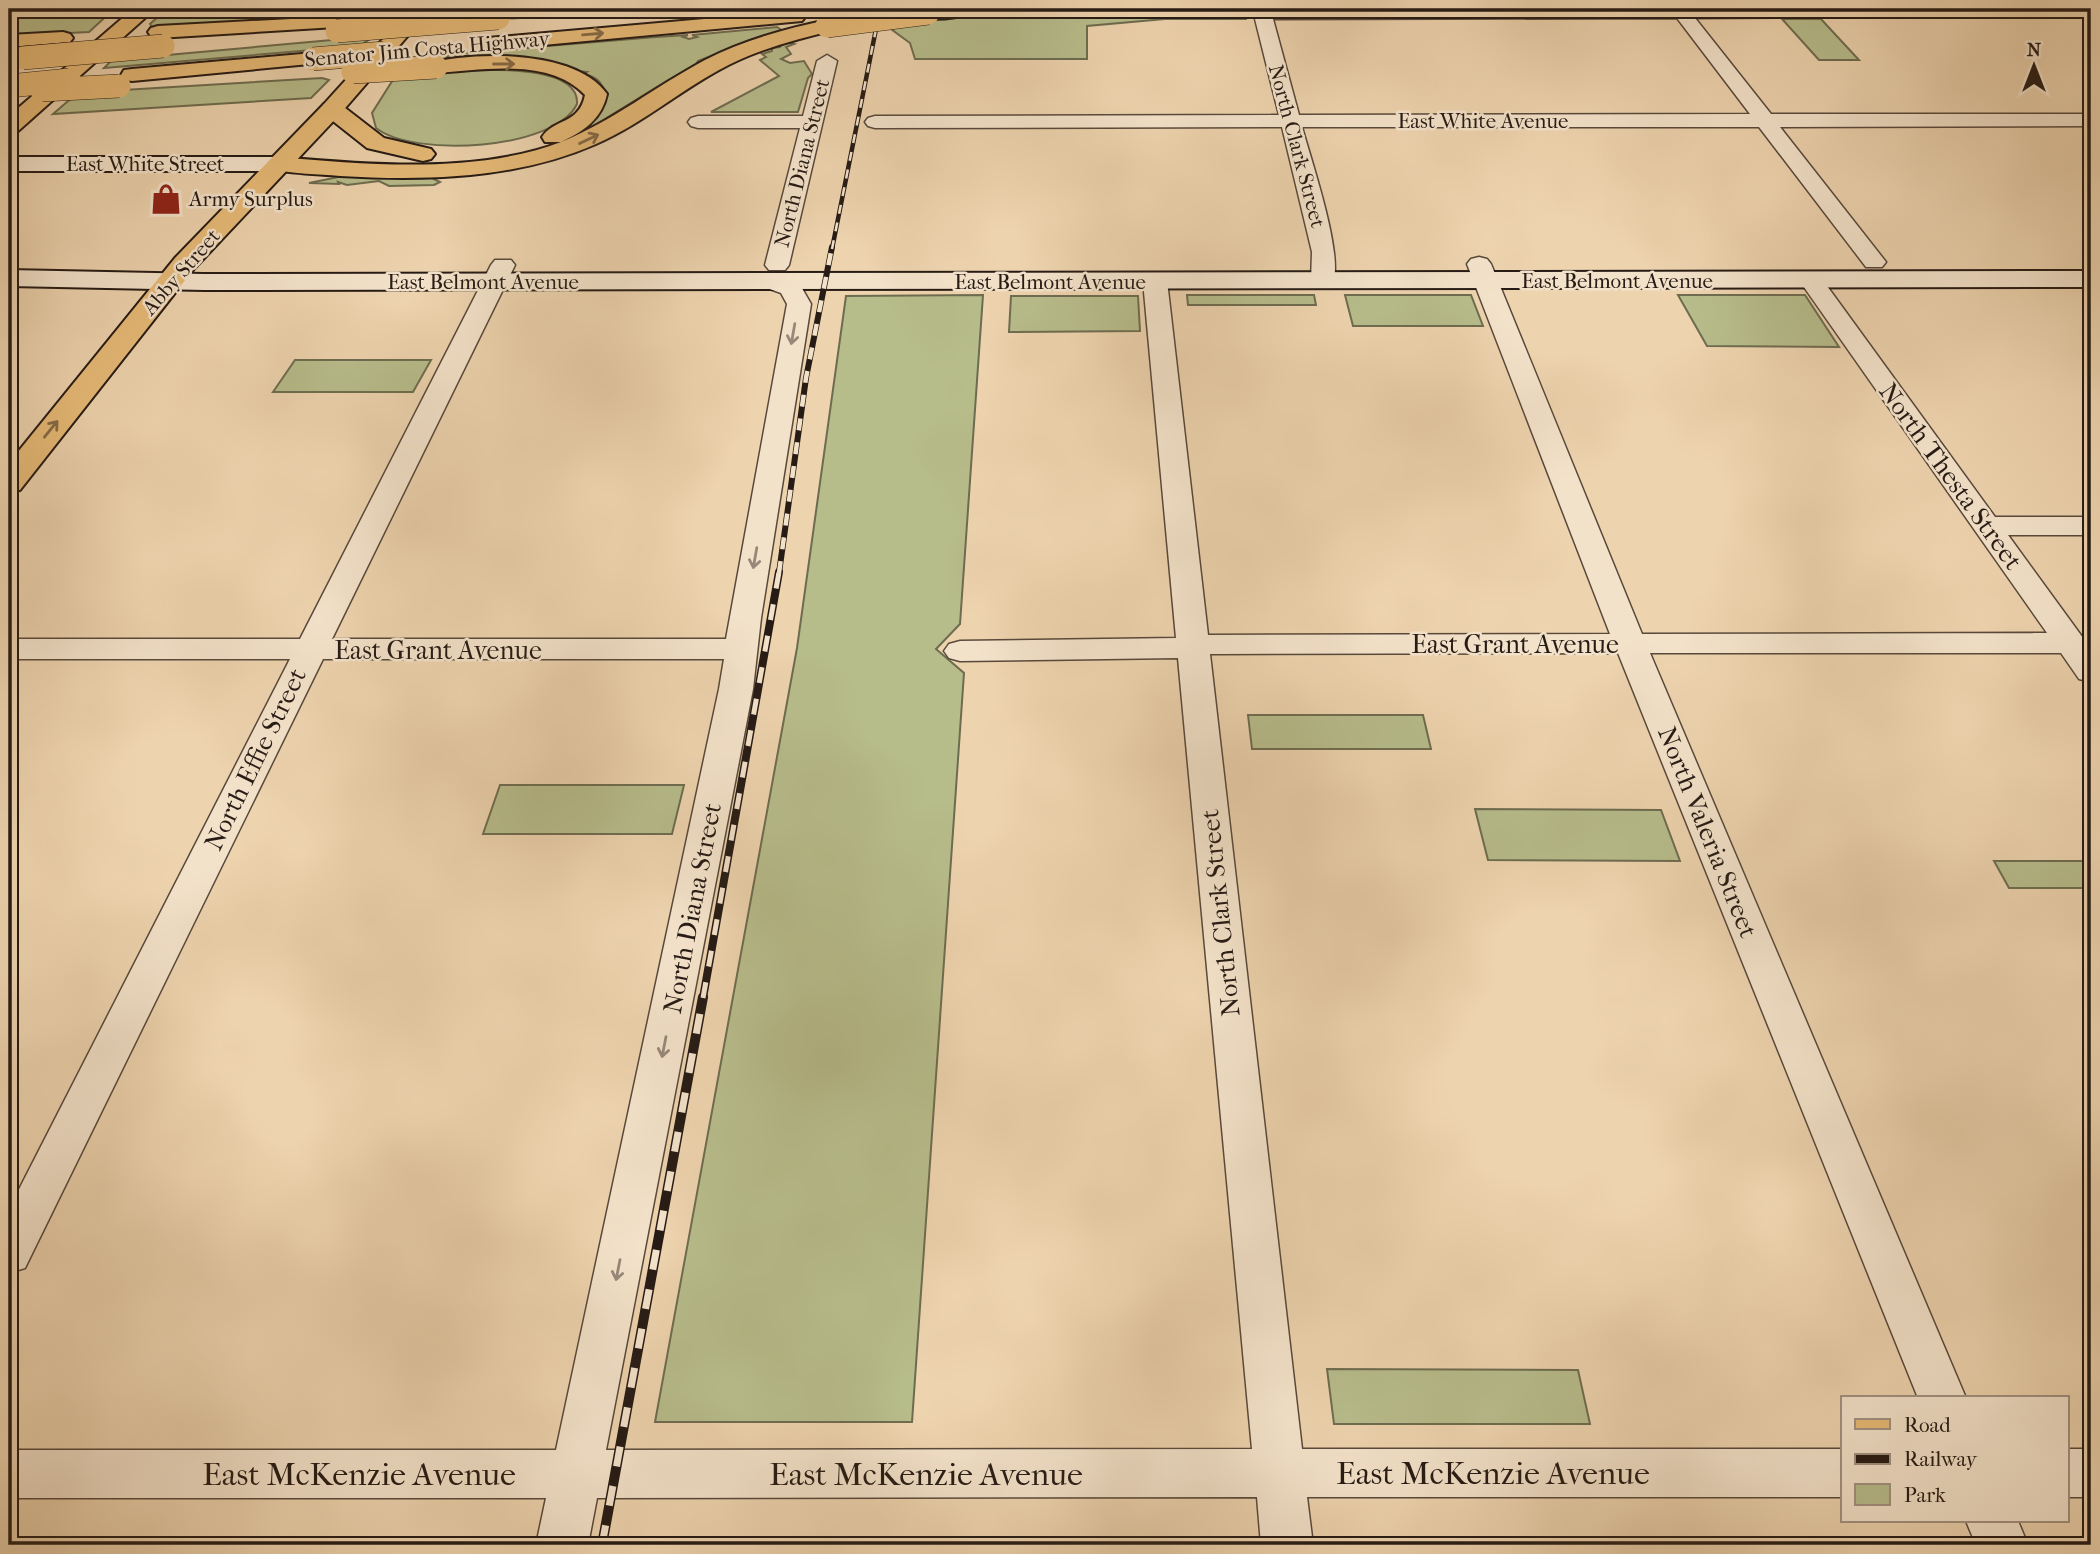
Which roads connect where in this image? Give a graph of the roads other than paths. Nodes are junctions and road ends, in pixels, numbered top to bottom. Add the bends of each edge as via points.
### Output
1 (145, 9) edge
2 (421, 9) edge
3 (888, 9) edge
4 (969, 9) edge
5 (1680, 10) edge
6 (542, 11) edge
7 (2091, 11) edge
8 (826, 20) junction
9 (160, 39) junction
10 (9, 41) edge
11 (16, 59) edge
12 (827, 61) dead end
13 (306, 67) junction
14 (125, 80) junction
15 (9, 86) edge
16 (9, 93) edge
17 (332, 109) junction
18 (1764, 120) junction
19 (2091, 120) edge
20 (875, 121) dead end
21 (1292, 121) junction
22 (698, 122) dead end
23 (812, 122) junction
24 (9, 127) edge
25 (484, 154) junction
26 (9, 164) edge
27 (280, 164) junction
28 (9, 261) edge
29 (1874, 262) junction
30 (2091, 262) edge
31 (1323, 272) junction
32 (1482, 272) junction
33 (177, 273) junction
34 (499, 273) junction
35 (775, 273) junction
36 (9, 278) edge
37 (2091, 279) edge
38 (1811, 280) junction
39 (1155, 281) junction
40 (9, 483) edge
41 (1987, 526) junction
42 (2091, 526) edge
43 (1630, 643) junction
44 (2071, 643) junction
45 (1192, 646) junction
46 (9, 649) edge
47 (741, 649) junction
48 (309, 650) junction
49 (960, 651) dead end
50 (2091, 672) edge
51 (9, 1254) edge
52 (1941, 1396) edge
53 (1841, 1473) edge
54 (2068, 1473) edge
55 (2091, 1473) edge
56 (9, 1474) edge
57 (577, 1474) junction
58 (1279, 1474) junction
59 (1992, 1522) edge
60 (562, 1545) edge
61 (1287, 1545) edge
62 (2002, 1545) edge

1 - 24 main road
2 - 17 main road, Abby Street
3 - 8 main road, Senator Jim Costa Highway
4 - 8 main road, bridge
5 - 7 street
5 - 18 street
5 - 21 street, North Clark Street via 1267,14 1264,19
6 - 9 main road, Senator Jim Costa Highway, bridge
13 -> 8 main road, Senator Jim Costa Highway, bridge via 452,47
27 -> 8 main road via 443,169 529,159 589,139 743,50
9 - 10 main road
9 - 11 main road, Senator Jim Costa Highway, bridge
12 - 23 street, North Diana Street
13 - 14 main road
13 -> 25 main road, bridge via 542,67 585,80 596,94 591,110 572,128 540,142
14 - 15 main road, bridge
14 - 16 main road, bridge
17 - 25 main road via 363,136 384,146 432,154
17 - 27 main road, Abby Street
18 - 19 street, East White Avenue
18 - 21 street, East White Avenue
18 - 29 street
20 - 21 street, East White Avenue
21 - 31 street, North Clark Street via 1322,243
22 - 23 street
23 - 35 street, North Diana Street
25 - 27 main road
26 - 27 main road, East White Street
27 - 33 main road, Abby Street
28 - 33 main road, East Belmont Avenue
29 - 30 main road, East Belmont Avenue
29 - 32 main road, East Belmont Avenue
31 - 32 main road, East Belmont Avenue
31 - 35 main road, East Belmont Avenue
31 - 39 main road, East Belmont Avenue
32 - 38 main road, East Belmont Avenue
32 - 43 street, North Valeria Street
33 - 34 main road, East Belmont Avenue
33 - 36 main road, East Belmont Avenue
40 -> 33 main road, Abby Street
34 - 35 main road, East Belmont Avenue
34 - 35 main road, East Belmont Avenue via 664,282
34 - 48 street, North Effie Street
35 - 39 main road, East Belmont Avenue
35 -> 47 street, North Diana Street via 799,304
37 - 38 main road, East Belmont Avenue
38 - 41 street, North Thesta Street
39 - 45 street, North Clark Street
41 - 42 street
41 - 44 street, North Thesta Street
43 - 44 street, East Grant Avenue
43 - 45 street, East Grant Avenue
43 - 52 street, North Valeria Street
44 - 50 street, North Thesta Street
45 - 49 street, East Grant Avenue
45 - 58 street, North Clark Street
46 - 48 street, East Grant Avenue
47 - 48 street, East Grant Avenue
47 -> 57 street, North Diana Street via 737,689
48 - 51 street, North Effie Street
53 - 58 street, East McKenzie Avenue
54 - 55 street
56 - 57 street, East McKenzie Avenue
57 - 58 street, East McKenzie Avenue
57 - 60 street, North Diana Street
58 - 61 street, North Clark Street
59 - 62 street

